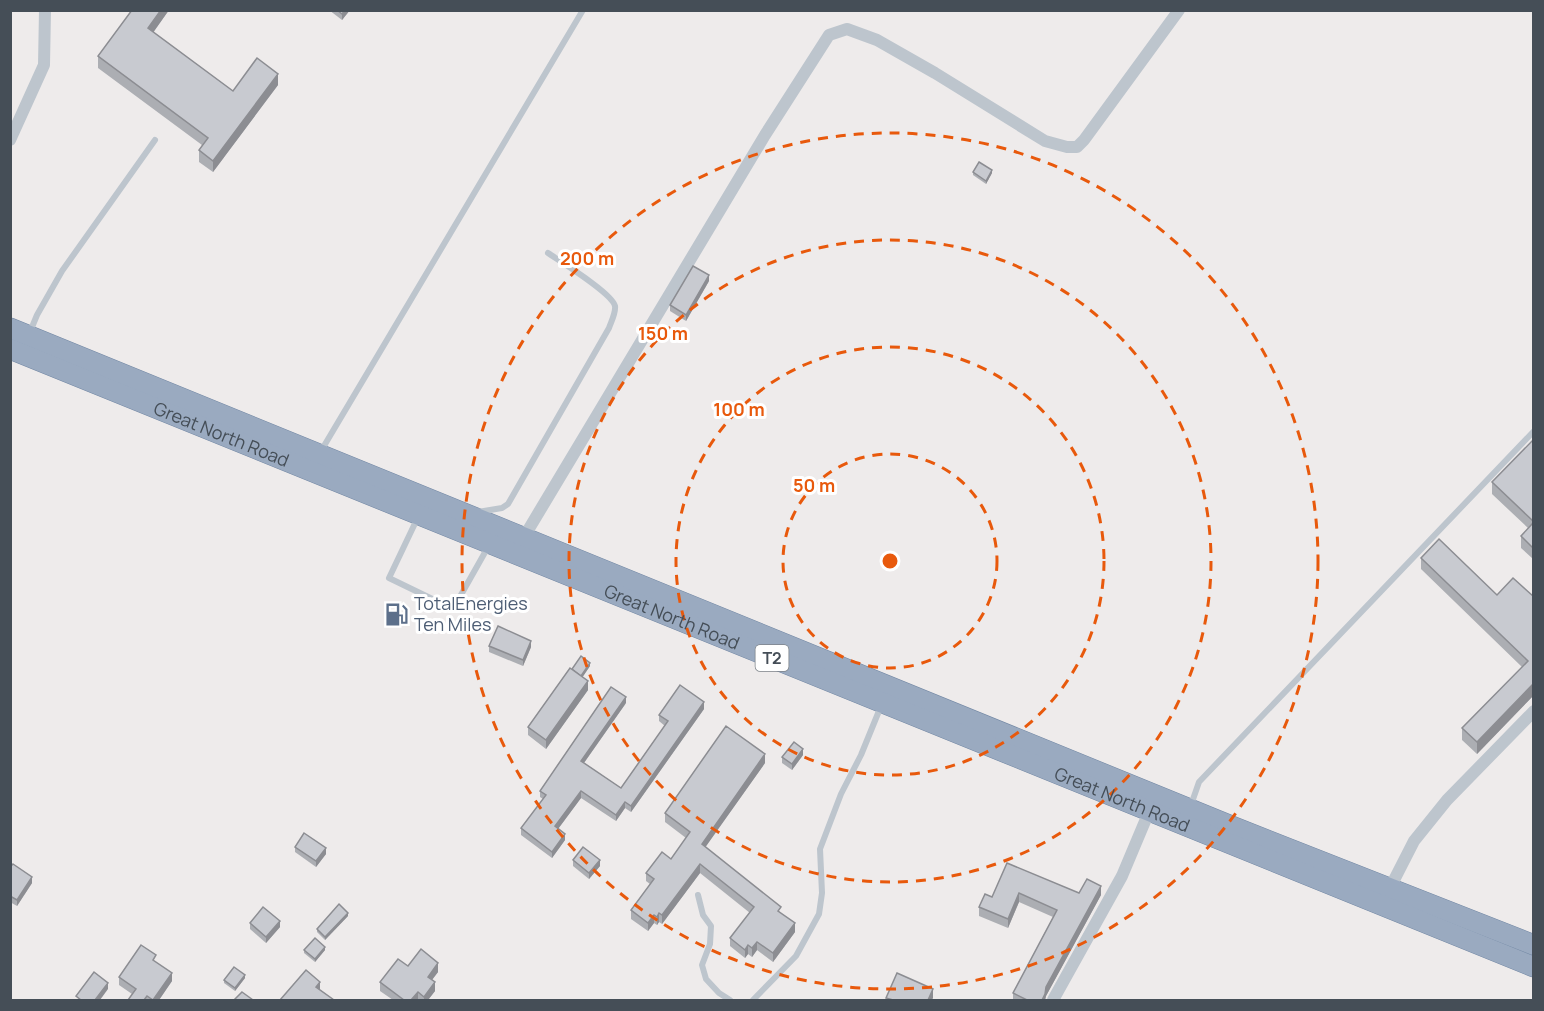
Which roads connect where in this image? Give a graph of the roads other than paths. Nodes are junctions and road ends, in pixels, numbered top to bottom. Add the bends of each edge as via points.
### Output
1 (45, 10) edge
2 (583, 10) edge
3 (1179, 10) edge
4 (10, 140) edge
5 (155, 140) dead end
6 (548, 253) dead end
7 (10, 328) edge
8 (29, 336) junction
9 (10, 349) edge
10 (1533, 431) edge
11 (319, 454) junction
12 (424, 507) junction
13 (465, 513) junction
14 (494, 535) junction
15 (524, 537) junction
16 (883, 703) junction
17 (1533, 711) edge
18 (1152, 803) junction
19 (1187, 817) junction
20 (1390, 888) junction
21 (698, 895) dead end
22 (1533, 945) edge
23 (1533, 967) edge
24 (730, 1000) edge
25 (753, 1000) edge
26 (1053, 1000) edge

1 - 4 street via 44,65
2 - 11 lane
3 - 15 street via 1077,147 1045,141 876,40 848,29 829,35
5 - 8 lane via 62,271
6 - 13 lane via 605,292 615,303 615,311 508,504
7 - 8 highway, Great North Road / T2
8 - 11 highway, Great North Road / T2
9 - 12 highway, Great North Road / T2
10 - 19 lane via 1199,782
11 - 12 highway, Great North Road / T2
12 - 13 highway, Great North Road / T2
12 - 14 highway, Great North Road / T2
12 - 14 lane via 389,578 453,609
13 - 14 highway, Great North Road / T2
14 - 15 highway, Great North Road / T2
14 - 16 highway, Great North Road / T2
15 - 18 highway, Great North Road / T2
16 - 18 highway, Great North Road / T2
16 - 25 lane via 820,849 819,914 796,956
17 - 20 street via 1447,800 1414,841
18 - 19 highway, Great North Road / T2
18 - 26 street via 1122,876
19 - 20 highway, Great North Road / T2
19 - 23 highway, Great North Road / T2
20 - 22 highway, Great North Road / T2
21 - 24 lane via 711,926 702,966 706,979

